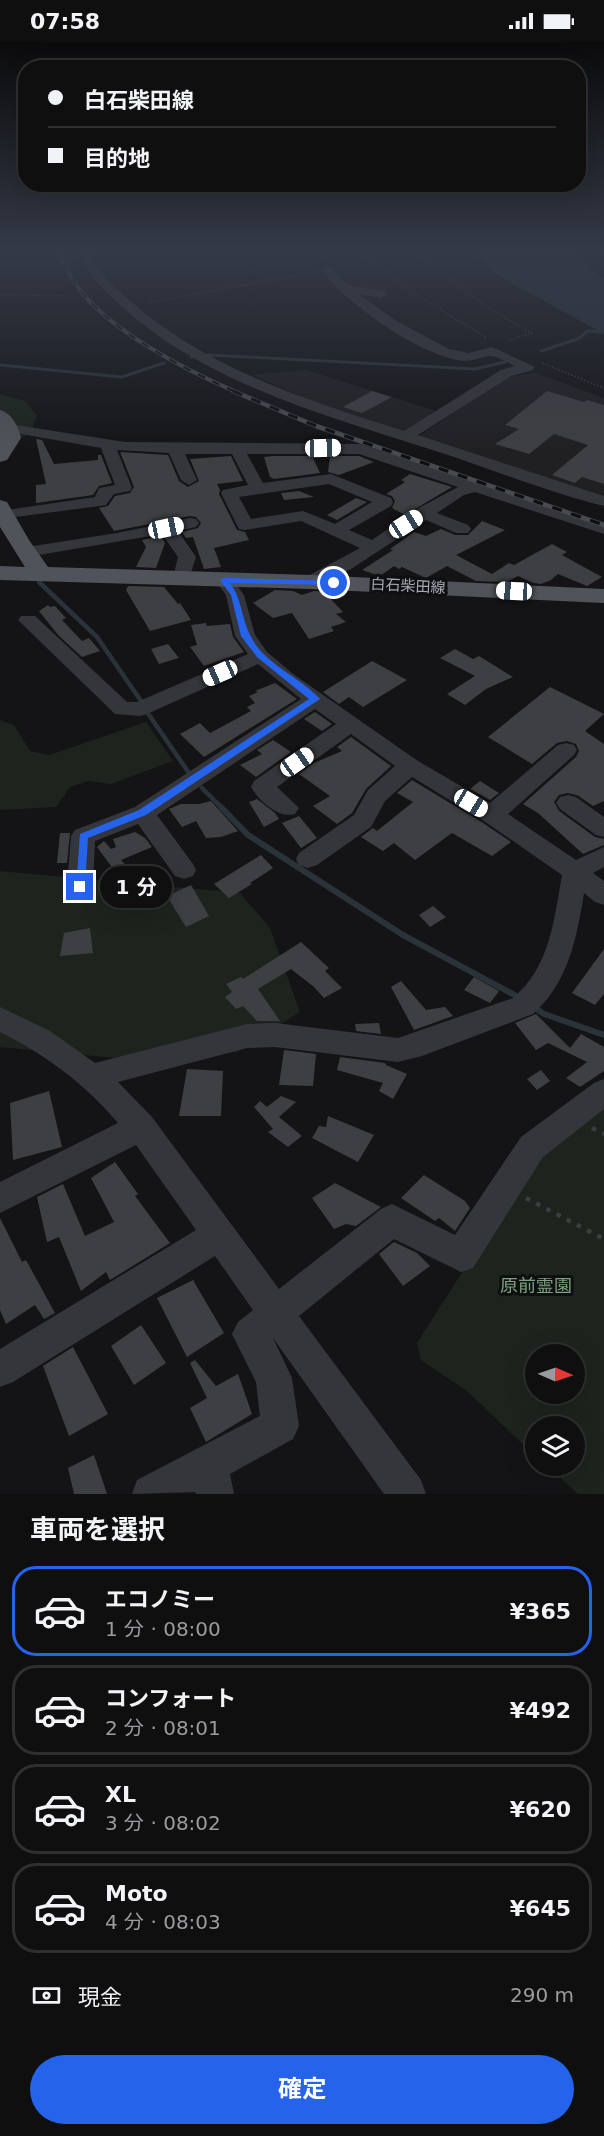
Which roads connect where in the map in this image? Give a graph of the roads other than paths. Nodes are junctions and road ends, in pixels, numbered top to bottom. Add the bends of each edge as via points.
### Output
1 (142, 318) edge
2 (382, 318) edge
3 (5, 422) edge
4 (406, 436) junction
5 (107, 444) junction
6 (175, 449) junction
7 (237, 449) junction
8 (0, 456) edge
9 (189, 480) dead end
10 (477, 486) junction
11 (258, 489) junction
12 (604, 501) edge
13 (1, 510) edge
14 (423, 513) junction
15 (190, 523) dead end
16 (166, 528) junction
17 (462, 529) dead end
18 (336, 530) junction
19 (604, 530) edge
20 (371, 546) junction
21 (32, 563) junction
22 (0, 573) edge
23 (182, 579) junction
24 (224, 580) junction
25 (311, 582) junction
26 (604, 596) edge
27 (28, 620) dead end
28 (260, 656) junction
29 (315, 699) junction
30 (351, 724) junction
31 (566, 750) dead end
32 (410, 766) junction
33 (568, 803) dead end
34 (287, 808) dead end
35 (142, 813) junction
36 (492, 815) junction
37 (604, 829) edge
38 (604, 856) edge
39 (308, 859) dead end
40 (184, 870) dead end
41 (575, 872) junction
42 (80, 887) dead end
43 (604, 895) edge
44 (0, 1019) edge
45 (93, 1076) junction
46 (604, 1092) edge
47 (141, 1126) junction
48 (0, 1198) edge
49 (220, 1234) junction
50 (277, 1311) junction
51 (0, 1369) edge
52 (212, 1480) edge
53 (151, 1494) edge
54 (407, 1494) edge

1 - 4 street via 201,355 279,394
2 - 4 street via 406,325 440,351 459,357 492,351 528,367 506,373
3 - 5 street
3 - 8 main road via 11,438
4 - 12 street
5 - 6 street
5 - 13 street via 124,488 105,491 100,501
6 - 7 street
6 - 9 street
7 - 10 street via 360,448
7 - 11 street
10 - 14 street via 458,492
10 - 19 street
11 - 18 street via 229,494 245,525 303,516
11 - 18 street via 331,479 386,502
13 - 21 main road
14 - 17 street
14 - 20 street
15 - 16 street
16 - 21 street
16 - 23 street via 187,557
18 - 20 street
20 - 25 street
21 - 22 main road, 白石柴田線
21 - 23 main road, 白石柴田線
23 - 24 main road, 白石柴田線
24 - 25 main road, 白石柴田線
24 - 28 street via 235,595 245,636
25 - 26 main road, 白石柴田線
27 - 28 street via 122,708 130,710
28 - 29 street
29 - 30 street
29 - 35 street
30 - 32 street
30 - 34 street via 262,787
31 - 36 street
32 - 36 street
32 - 39 street via 376,796 363,821
33 - 37 street
35 - 40 street
35 - 42 street via 83,836
36 - 41 street
38 - 41 street
41 - 43 street
41 - 45 street via 561,946 543,987 529,1003 398,1050 274,1035 247,1036
44 - 45 street via 58,1050
45 - 47 street
46 - 50 street via 532,1147 461,1256 392,1220
47 - 48 street
47 - 49 street
49 - 50 street
49 - 51 street
50 - 52 street via 250,1334 274,1378 280,1426
50 - 54 street
52 - 53 street

